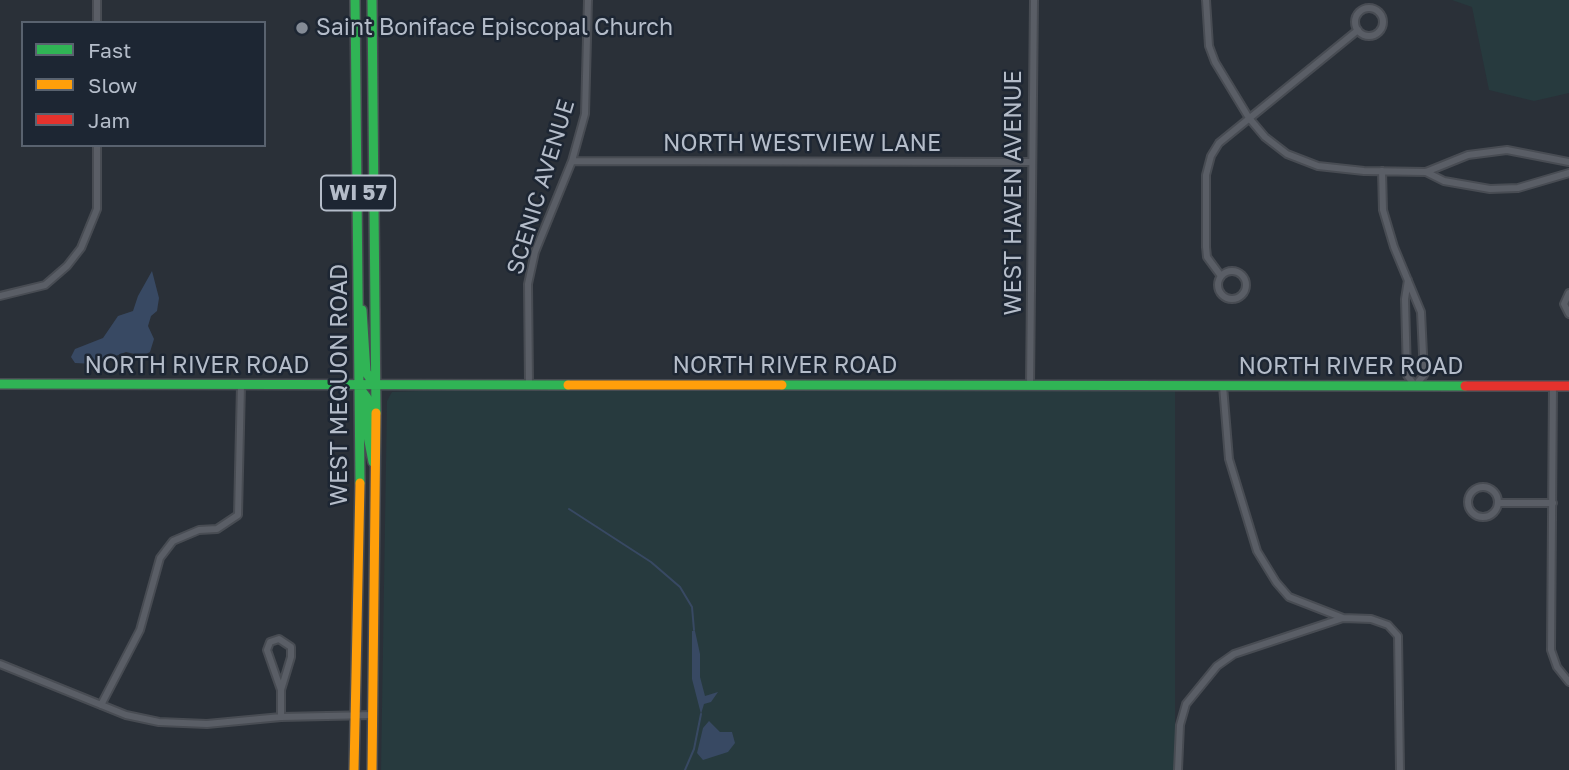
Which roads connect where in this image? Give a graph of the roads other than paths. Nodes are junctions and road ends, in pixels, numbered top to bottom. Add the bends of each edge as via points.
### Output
1 (97, 0) edge
2 (355, 0) edge
3 (372, 0) edge
4 (588, 0) edge
5 (1034, 0) edge
6 (1206, 0) edge
7 (97, 21) edge
8 (1358, 30) junction
9 (1249, 118) junction
10 (97, 147) edge
11 (572, 161) junction
12 (1032, 162) junction
13 (1569, 162) edge
14 (1382, 171) junction
15 (1426, 172) junction
16 (1569, 173) edge
17 (1221, 276) junction
18 (1408, 280) junction
19 (358, 293) junction
20 (1569, 293) edge
21 (0, 296) edge
22 (1569, 314) edge
23 (0, 384) edge
24 (529, 384) junction
25 (241, 385) junction
26 (358, 386) junction
27 (375, 386) junction
28 (1030, 386) junction
29 (1223, 386) junction
30 (1415, 386) junction
31 (1553, 386) junction
32 (1569, 386) edge
33 (377, 471) junction
34 (1498, 503) junction
35 (1553, 503) junction
36 (1343, 618) junction
37 (0, 664) edge
38 (1569, 681) edge
39 (281, 690) junction
40 (101, 705) junction
41 (355, 714) junction
42 (373, 715) junction
43 (281, 717) junction
44 (354, 770) edge
45 (372, 770) edge
46 (1178, 770) edge
47 (1400, 770) edge

1 - 7 street
2 - 19 main road, WEST MEQUON ROAD / WI 57
3 - 27 main road, WEST MEQUON ROAD / WI 57
4 - 11 street, SCENIC AVENUE via 585,114
5 - 12 street, WEST HAVEN AVENUE
6 - 9 street via 1214,62
8 - 8 street via 1371,36 1379,31 1380,13 1368,8 1360,11
8 - 9 street
9 - 14 street via 1287,154 1318,166
9 - 17 street via 1219,143 1206,175 1208,257
10 - 21 street via 97,209 91,230 67,266 45,285
11 - 12 street, NORTH WESTVIEW LANE
11 - 24 street, SCENIC AVENUE via 535,253 528,284
12 - 28 street, WEST HAVEN AVENUE
13 - 15 street via 1507,150 1468,155
14 - 15 street
14 - 18 street via 1383,210
15 - 16 street via 1444,181 1490,189 1518,188
17 - 17 street via 1218,285 1224,297 1234,299 1242,294 1246,282 1241,274 1233,271
18 - 30 street via 1407,375
18 - 30 street via 1421,312 1424,347 1424,375
19 - 26 main road, WEST MEQUON ROAD / WI 57
19 - 27 main road via 366,337 366,372
20 - 22 street via 1564,304
23 - 25 main road, NORTH RIVER ROAD
24 - 27 main road, NORTH RIVER ROAD
24 - 28 main road, NORTH RIVER ROAD
25 - 26 main road, NORTH RIVER ROAD
25 - 40 street via 238,515 217,529 199,530 173,541 160,558 139,630
26 - 27 main road, NORTH RIVER ROAD
26 - 33 main road via 367,398 369,445
26 - 41 main road, WEST MEQUON ROAD / WI 57 via 360,553
27 - 33 main road, WEST MEQUON ROAD / WI 57
28 - 29 main road, NORTH RIVER ROAD
29 - 30 main road, NORTH RIVER ROAD
29 - 36 street via 1229,459 1257,551 1289,597
30 - 31 main road, NORTH RIVER ROAD
31 - 32 main road, NORTH RIVER ROAD
31 - 35 street
33 - 42 main road, WEST MEQUON ROAD / WI 57
34 - 34 street via 1487,488 1473,492 1469,501 1474,514 1482,517 1495,512
34 - 35 street
35 - 38 street via 1551,650
36 - 46 street via 1234,654 1217,666 1186,704
36 - 47 street via 1371,619 1388,625 1398,636
37 - 40 street
39 - 39 street via 267,650 270,642 279,639 291,647
39 - 43 street
40 - 43 street via 159,722 206,724
41 - 42 street
41 - 43 street
41 - 44 main road, WEST MEQUON ROAD / WI 57
42 - 45 main road, WEST MEQUON ROAD / WI 57

